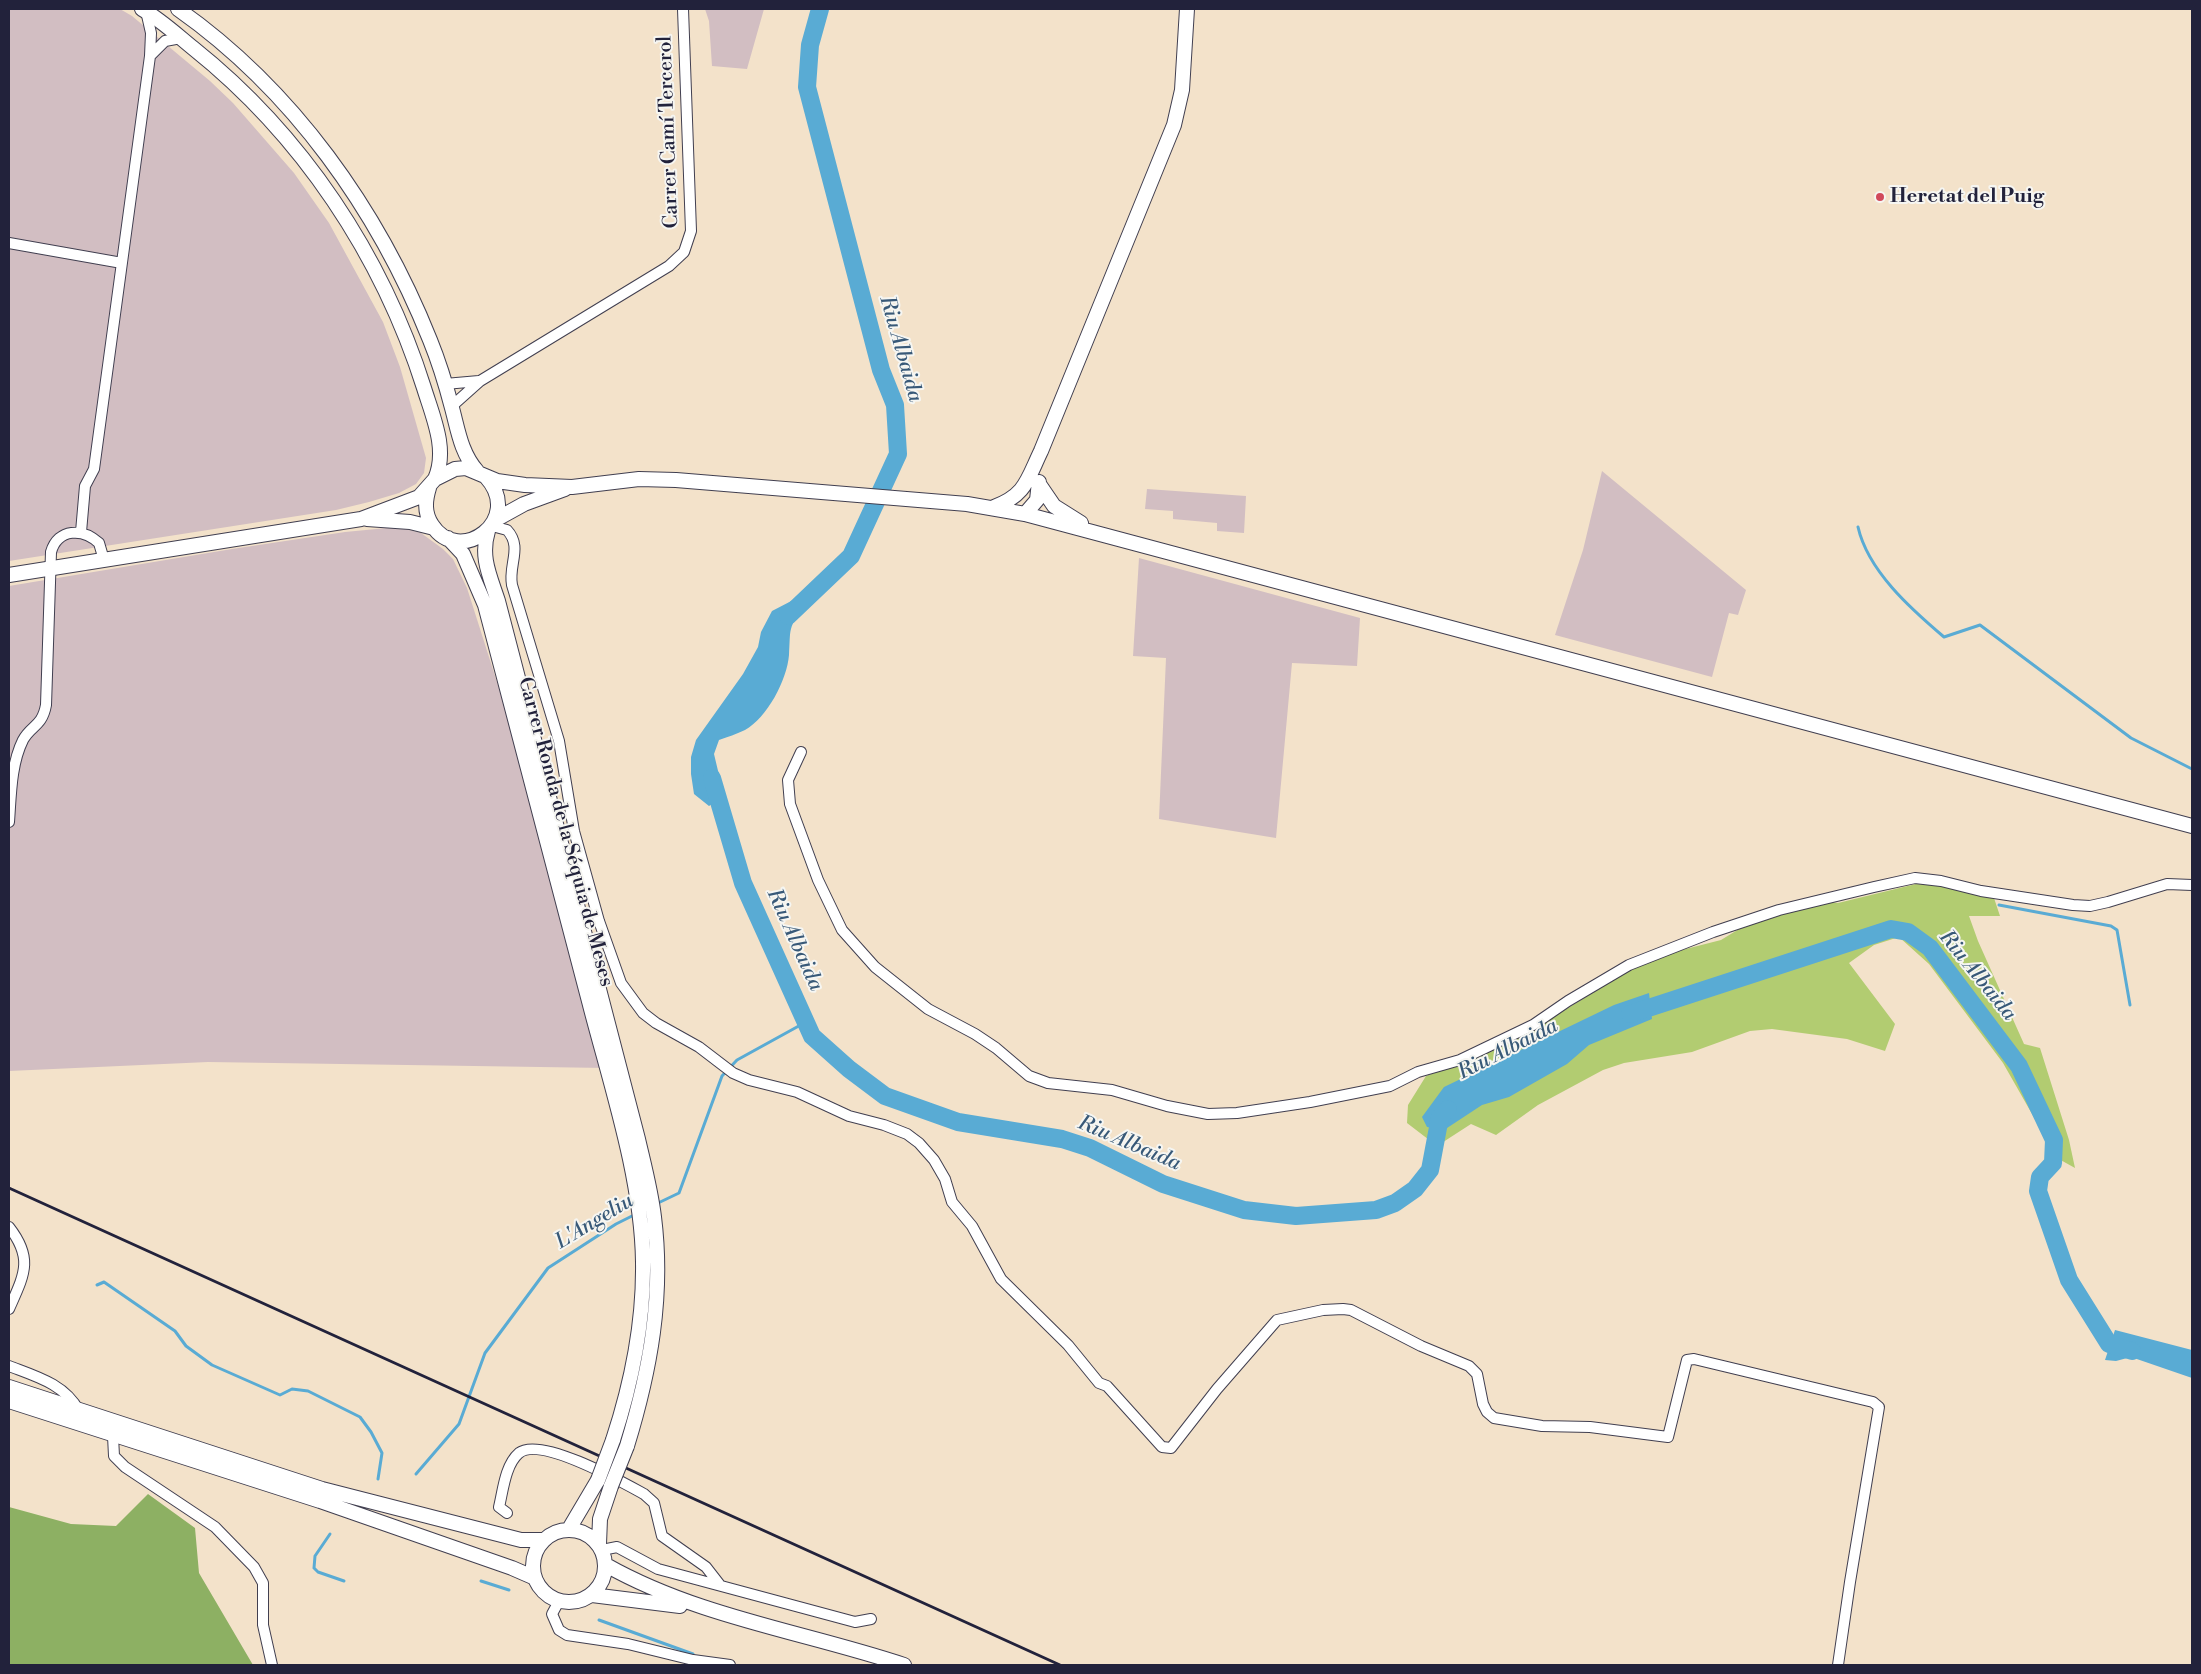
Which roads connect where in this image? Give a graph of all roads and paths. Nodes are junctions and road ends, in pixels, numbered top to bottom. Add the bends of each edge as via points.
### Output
1 (178, 9) edge
2 (683, 9) edge
3 (1187, 9) edge
4 (144, 10) edge
5 (181, 38) junction
6 (150, 56) junction
7 (9, 243) edge
8 (122, 263) junction
9 (480, 380) junction
10 (445, 384) junction
11 (452, 406) junction
12 (1041, 450) junction
13 (481, 474) junction
14 (432, 484) junction
15 (1039, 484) junction
16 (572, 487) junction
17 (1021, 491) junction
18 (993, 507) junction
19 (1025, 514) junction
20 (361, 519) junction
21 (492, 526) junction
22 (434, 528) junction
23 (81, 532) junction
24 (1102, 534) junction
25 (448, 538) junction
26 (104, 560) junction
27 (51, 569) junction
28 (9, 575) edge
29 (800, 752) dead end
30 (9, 822) edge
31 (2192, 826) edge
32 (2192, 885) edge
33 (9, 1227) edge
34 (9, 1309) edge
35 (9, 1366) edge
36 (9, 1387) edge
37 (9, 1401) edge
38 (79, 1411) junction
39 (113, 1436) junction
40 (507, 1513) dead end
41 (569, 1529) junction
42 (544, 1540) junction
43 (601, 1547) junction
44 (606, 1565) junction
45 (535, 1578) junction
46 (720, 1584) junction
47 (592, 1595) junction
48 (560, 1601) junction
49 (710, 1610) junction
50 (871, 1619) dead end
51 (272, 1665) edge
52 (730, 1665) edge
53 (904, 1665) edge
54 (1838, 1665) edge

1 - 10 main road via 232,52 318,142 354,193 394,261 420,314
2 - 9 street, Carrer Camí Tercerol via 691,231 684,252 669,266
3 - 12 main road via 1182,90 1174,125
4 - 5 main road
4 - 6 street via 151,33
5 - 6 street via 165,42
5 - 14 main road via 220,69 286,138 338,207 366,253 401,326 430,405 442,458
6 - 8 street
7 - 8 street
8 - 23 street via 94,469 85,486
9 - 10 street, Carrer Camí Tercerol
9 - 11 street, Carrer Camí Tercerol
10 - 11 main road
11 - 13 main road via 463,449
12 - 15 main road
12 - 17 main road
13 - 14 main road via 454,469
13 - 16 main road via 497,481
13 - 21 main road via 492,484 499,502
14 - 20 main road via 409,502
14 - 22 main road via 426,509
15 - 19 main road via 1037,500
15 - 24 main road via 1054,506
16 - 18 main road via 639,479
16 - 21 main road via 524,504
17 - 18 main road via 1013,499
17 - 19 main road via 1019,496
18 - 19 main road
19 - 24 main road
20 - 22 main road via 410,522
20 - 26 main road
21 - 25 main road via 481,536 465,541
21 - 43 main road, Carrer Ronda de la Séquia de Meses, bridge via 483,550 485,560 638,1139 654,1217 657,1255 650,1360 626,1446 600,1519
21 - 54 street via 507,530 516,542 510,575 512,585 559,741 571,817 586,875 610,957 621,983 643,1013 699,1047 733,1073 797,1092 849,1116 907,1134 919,1143 934,1160 945,1179 952,1202 972,1226 1001,1279 1068,1345 1162,1448 1171,1448 1216,1389 1277,1320 1323,1310 1351,1310 1421,1346 1469,1366 1477,1374 1483,1404 1494,1418 1542,1426 1590,1427 1668,1437 1687,1360 1694,1359 1873,1402 1879,1407
22 - 25 main road
23 - 26 street via 99,543
23 - 27 street via 66,534 57,540 51,552
24 - 31 main road
25 - 41 main road, Carrer Ronda de la Séquia de Meses, bridge via 462,554 485,605 625,1145 637,1203 643,1300 636,1357 613,1440 598,1480
26 - 27 main road
27 - 28 main road
27 - 30 street via 46,705 38,725 23,738 16,760
29 - 32 street via 788,780 790,804 818,880 842,930 876,968 928,1009 996,1048 1029,1076 1048,1083 1112,1090 1208,1114 1310,1102 1390,1086 1418,1072 1460,1060 1533,1025 1628,965 1779,910 1874,887 1915,878 1941,880 1981,891 2090,906 2167,884
33 - 34 street via 21,1242 25,1263
35 - 38 street via 61,1389
36 - 38 main road
37 - 39 main road
38 - 42 main road via 322,1489 521,1540
39 - 45 main road via 320,1501
39 - 51 street via 114,1456 125,1467 215,1527 254,1566 263,1583 263,1625
40 - 46 street via 499,1507 516,1456 532,1449 563,1456 644,1494 654,1503 662,1536 706,1567
41 - 42 main road via 551,1534
41 - 43 main road via 591,1536
42 - 45 main road via 534,1558
43 - 44 main road
43 - 46 street via 622,1549 658,1569
44 - 47 main road via 600,1586
44 - 49 main road via 640,1584
45 - 48 main road via 549,1596
46 - 50 street via 855,1622
47 - 48 main road via 576,1601
47 - 49 main road
48 - 52 street via 552,1614 559,1630 568,1635
49 - 53 main road

